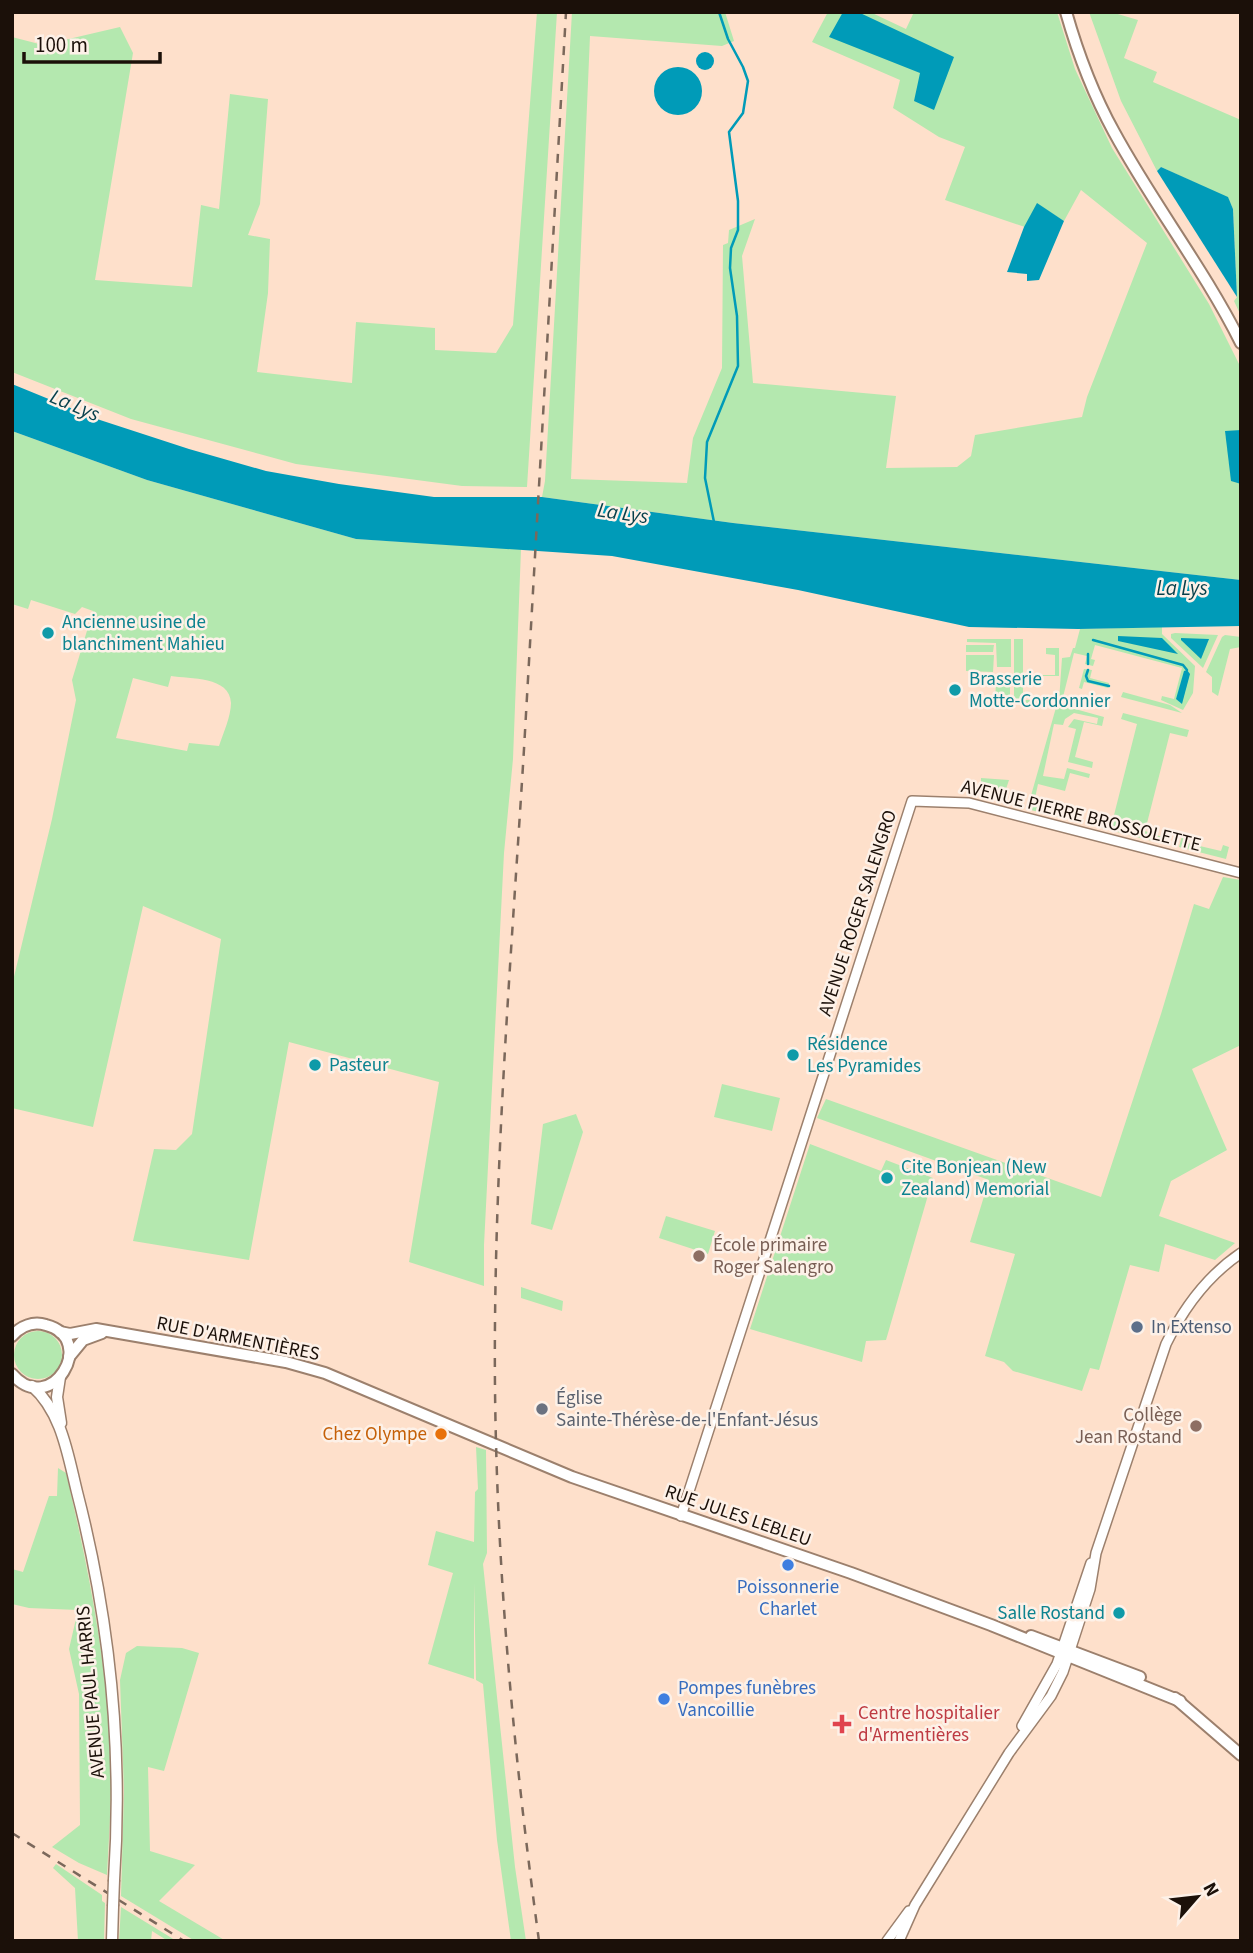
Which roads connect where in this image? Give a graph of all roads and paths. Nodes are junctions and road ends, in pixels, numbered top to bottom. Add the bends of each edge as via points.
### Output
1 (1066, 12) edge
2 (1241, 343) edge
3 (912, 801) joint
4 (1241, 873) edge
5 (1241, 1253) edge
6 (12, 1322) edge
7 (28, 1325) junction
8 (60, 1332) junction
9 (109, 1333) junction
10 (12, 1336) edge
11 (69, 1357) junction
12 (12, 1374) edge
13 (60, 1377) junction
14 (32, 1386) junction
15 (475, 1436) joint
16 (65, 1444) junction
17 (681, 1516) junction
18 (1065, 1652) junction
19 (1241, 1755) edge
20 (915, 1905) junction
21 (112, 1941) edge
22 (887, 1941) edge
23 (899, 1941) edge

1 - 2 main road via 1083,65 1113,130
3 - 4 street, AVENUE PIERRE BROSSOLETTE via 969,803
3 - 17 street, AVENUE ROGER SALENGRO
5 - 18 street via 1197,1293 1171,1334 1096,1553 1092,1584
6 - 7 main road
7 - 8 main road, RUE D'ARMENTIÈRES via 44,1324
7 - 10 main road
8 - 9 main road, RUE D'ARMENTIÈRES via 93,1329
8 - 11 main road
9 - 11 main road via 85,1338
9 - 15 main road, RUE D'ARMENTIÈRES via 293,1363
11 - 13 main road
12 - 14 main road
13 - 14 main road via 45,1386
13 - 16 main road, AVENUE PAUL HARRIS via 58,1401
14 - 16 main road, AVENUE PAUL HARRIS via 48,1403
15 - 17 main road, RUE JULES LEBLEU
16 - 21 main road, AVENUE PAUL HARRIS, bridge via 97,1576 111,1673 117,1778
17 - 18 main road, RUE JULES LEBLEU
18 - 19 main road, RUE JULES LEBLEU via 1180,1701
18 - 20 street
20 - 22 street
20 - 23 street

